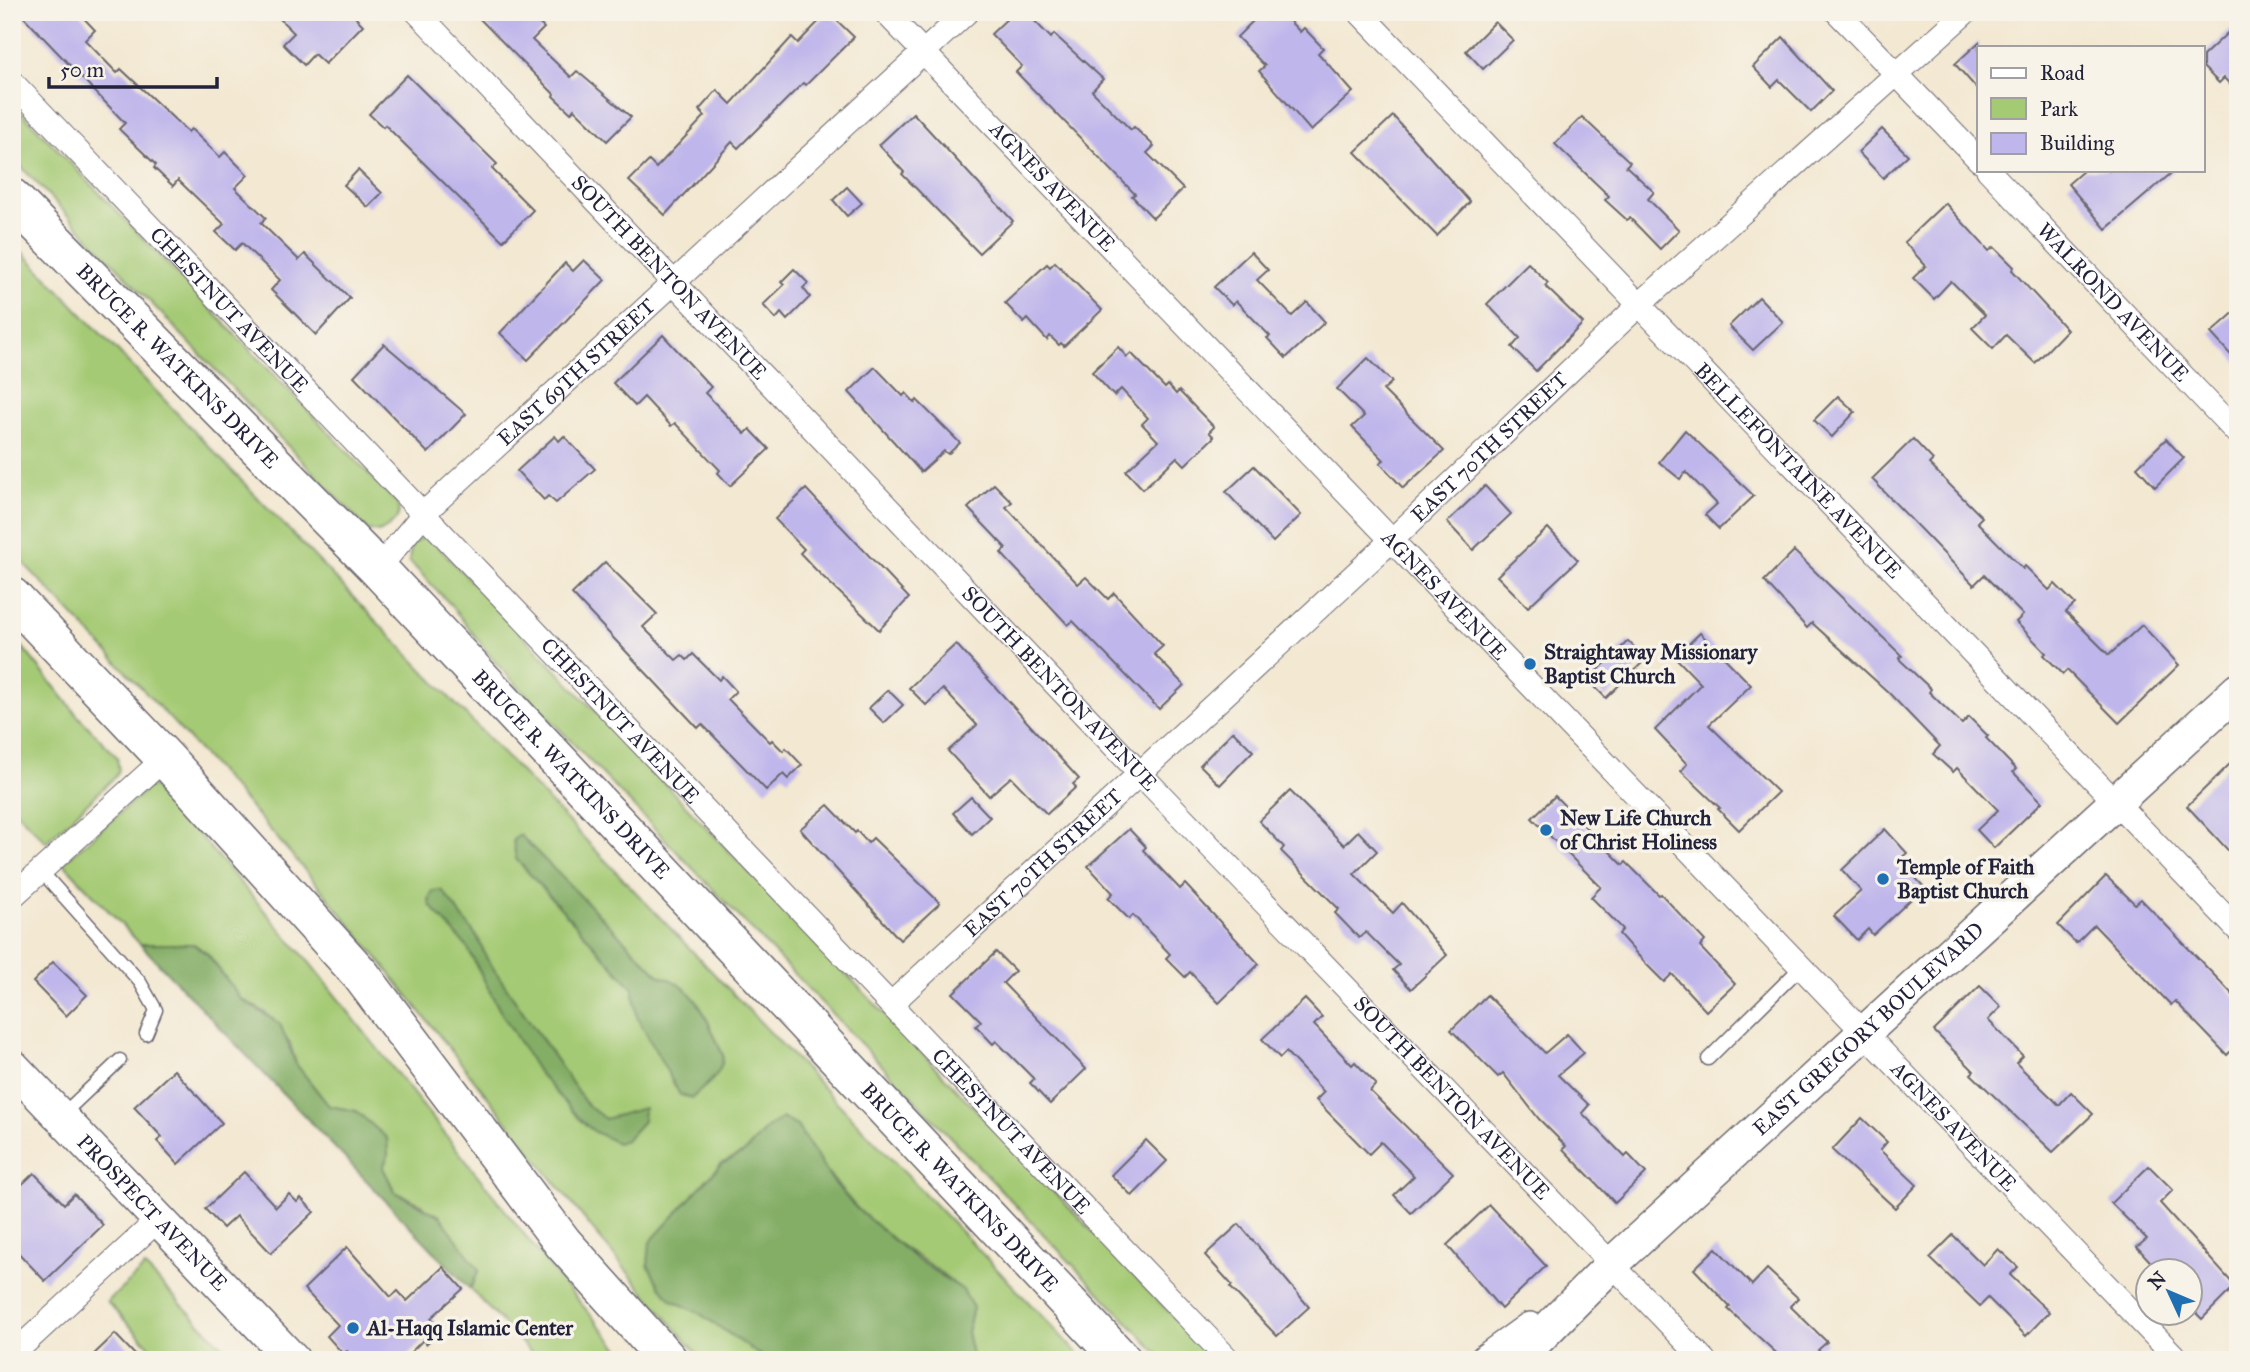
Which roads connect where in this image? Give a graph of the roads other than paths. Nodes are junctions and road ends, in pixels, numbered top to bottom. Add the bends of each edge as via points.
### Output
1 (417, 12) edge
2 (885, 12) edge
3 (967, 12) edge
4 (1359, 12) edge
5 (1837, 12) edge
6 (1966, 12) edge
7 (924, 52) junction
8 (1898, 74) junction
9 (12, 82) edge
10 (1977, 158) edge
11 (1990, 172) edge
12 (12, 198) edge
13 (676, 283) junction
14 (1639, 305) junction
15 (2238, 433) edge
16 (424, 513) junction
17 (1393, 540) junction
18 (378, 569) junction
19 (12, 597) edge
20 (2238, 690) edge
21 (165, 758) junction
22 (1140, 773) junction
23 (2115, 802) junction
24 (41, 871) junction
25 (12, 897) edge
26 (2238, 930) edge
27 (1801, 967) junction
28 (892, 1003) junction
29 (1864, 1033) junction
30 (146, 1034) dead end
31 (1708, 1059) dead end
32 (120, 1060) dead end
33 (12, 1066) edge
34 (61, 1116) junction
35 (159, 1219) junction
36 (1612, 1265) junction
37 (1563, 1311) junction
38 (12, 1354) edge
39 (293, 1360) edge
40 (668, 1360) edge
41 (1122, 1360) edge
42 (1229, 1360) edge
43 (1487, 1360) edge
44 (1517, 1360) edge
45 (1704, 1360) edge
46 (2178, 1360) edge

1 - 13 street, SOUTH BENTON AVENUE
2 - 7 street, AGNES AVENUE
3 - 7 street, EAST 69TH STREET
4 - 14 street, BELLEFONTAINE AVENUE
5 - 8 street
6 - 8 street, EAST 70TH STREET
7 - 13 street, EAST 69TH STREET
7 - 17 street, AGNES AVENUE
8 - 10 street
8 - 14 street, EAST 70TH STREET
9 - 16 street, CHESTNUT AVENUE
11 - 15 street, WALROND AVENUE
12 - 18 highway, BRUCE R. WATKINS DRIVE
13 - 16 street, EAST 69TH STREET
13 - 22 street, SOUTH BENTON AVENUE
14 - 17 street, EAST 70TH STREET
14 - 23 street, BELLEFONTAINE AVENUE
16 - 18 street, EAST 69TH STREET
16 - 28 street, CHESTNUT AVENUE
17 - 22 street, EAST 70TH STREET
17 - 27 street, AGNES AVENUE
18 - 41 highway, BRUCE R. WATKINS DRIVE
19 - 21 highway
20 - 23 main road, EAST GREGORY BOULEVARD
21 - 24 street
21 - 40 highway via 361,975 563,1243
22 - 28 street, EAST 70TH STREET
22 - 36 street, SOUTH BENTON AVENUE
23 - 26 street, BELLEFONTAINE AVENUE
23 - 29 main road, EAST GREGORY BOULEVARD
24 - 25 street
24 - 30 lane via 140,982 156,1010
27 - 29 street, AGNES AVENUE
27 - 31 lane
28 - 42 street, CHESTNUT AVENUE
29 - 36 main road, EAST GREGORY BOULEVARD
29 - 46 street, AGNES AVENUE
32 - 34 lane
33 - 34 main road, PROSPECT AVENUE
34 - 35 main road, PROSPECT AVENUE
35 - 38 street
35 - 39 main road, PROSPECT AVENUE
36 - 37 main road, EAST GREGORY BOULEVARD
36 - 45 street, SOUTH BENTON AVENUE
37 - 43 main road, EAST GREGORY BOULEVARD
37 - 44 main road, EAST GREGORY BOULEVARD

